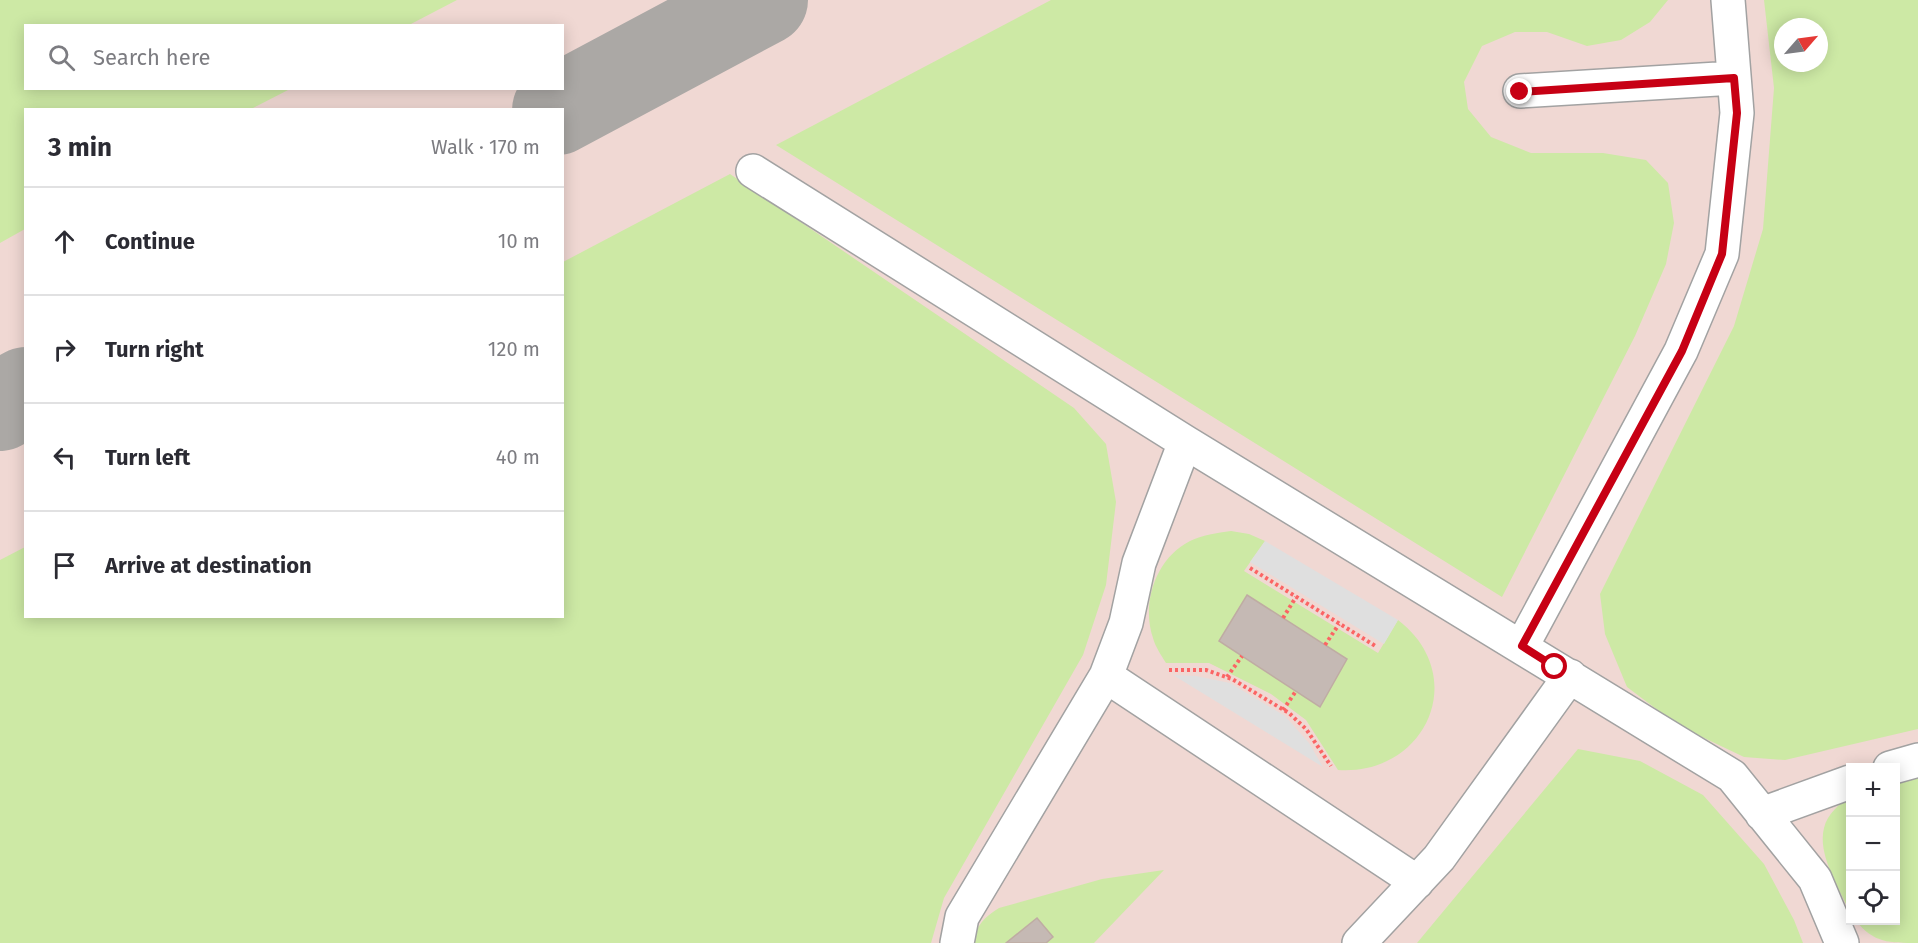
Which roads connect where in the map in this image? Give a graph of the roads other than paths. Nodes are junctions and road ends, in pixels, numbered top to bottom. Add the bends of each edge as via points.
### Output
1 (1728, 0) edge
2 (1734, 78) junction
3 (1520, 92) dead end
4 (753, 171) dead end
5 (1185, 442) junction
6 (1522, 646) junction
7 (1106, 676) junction
8 (1570, 676) junction
9 (1918, 760) edge
10 (1900, 765) edge
11 (1846, 784) edge
12 (1762, 814) junction
13 (1416, 882) junction
14 (957, 943) edge
15 (1359, 943) edge
16 (1842, 943) edge

1 - 2 lane
2 - 3 lane
2 - 6 lane via 1737,113 1722,254 1682,351
4 - 5 lane
5 - 6 lane
5 - 7 lane via 1139,563 1126,623
6 - 8 lane
7 - 13 lane
7 - 14 lane via 962,917
8 - 12 lane via 1732,776
8 - 13 lane via 1439,858
9 - 10 lane
11 - 12 lane
12 - 16 lane via 1815,879
13 - 15 lane

